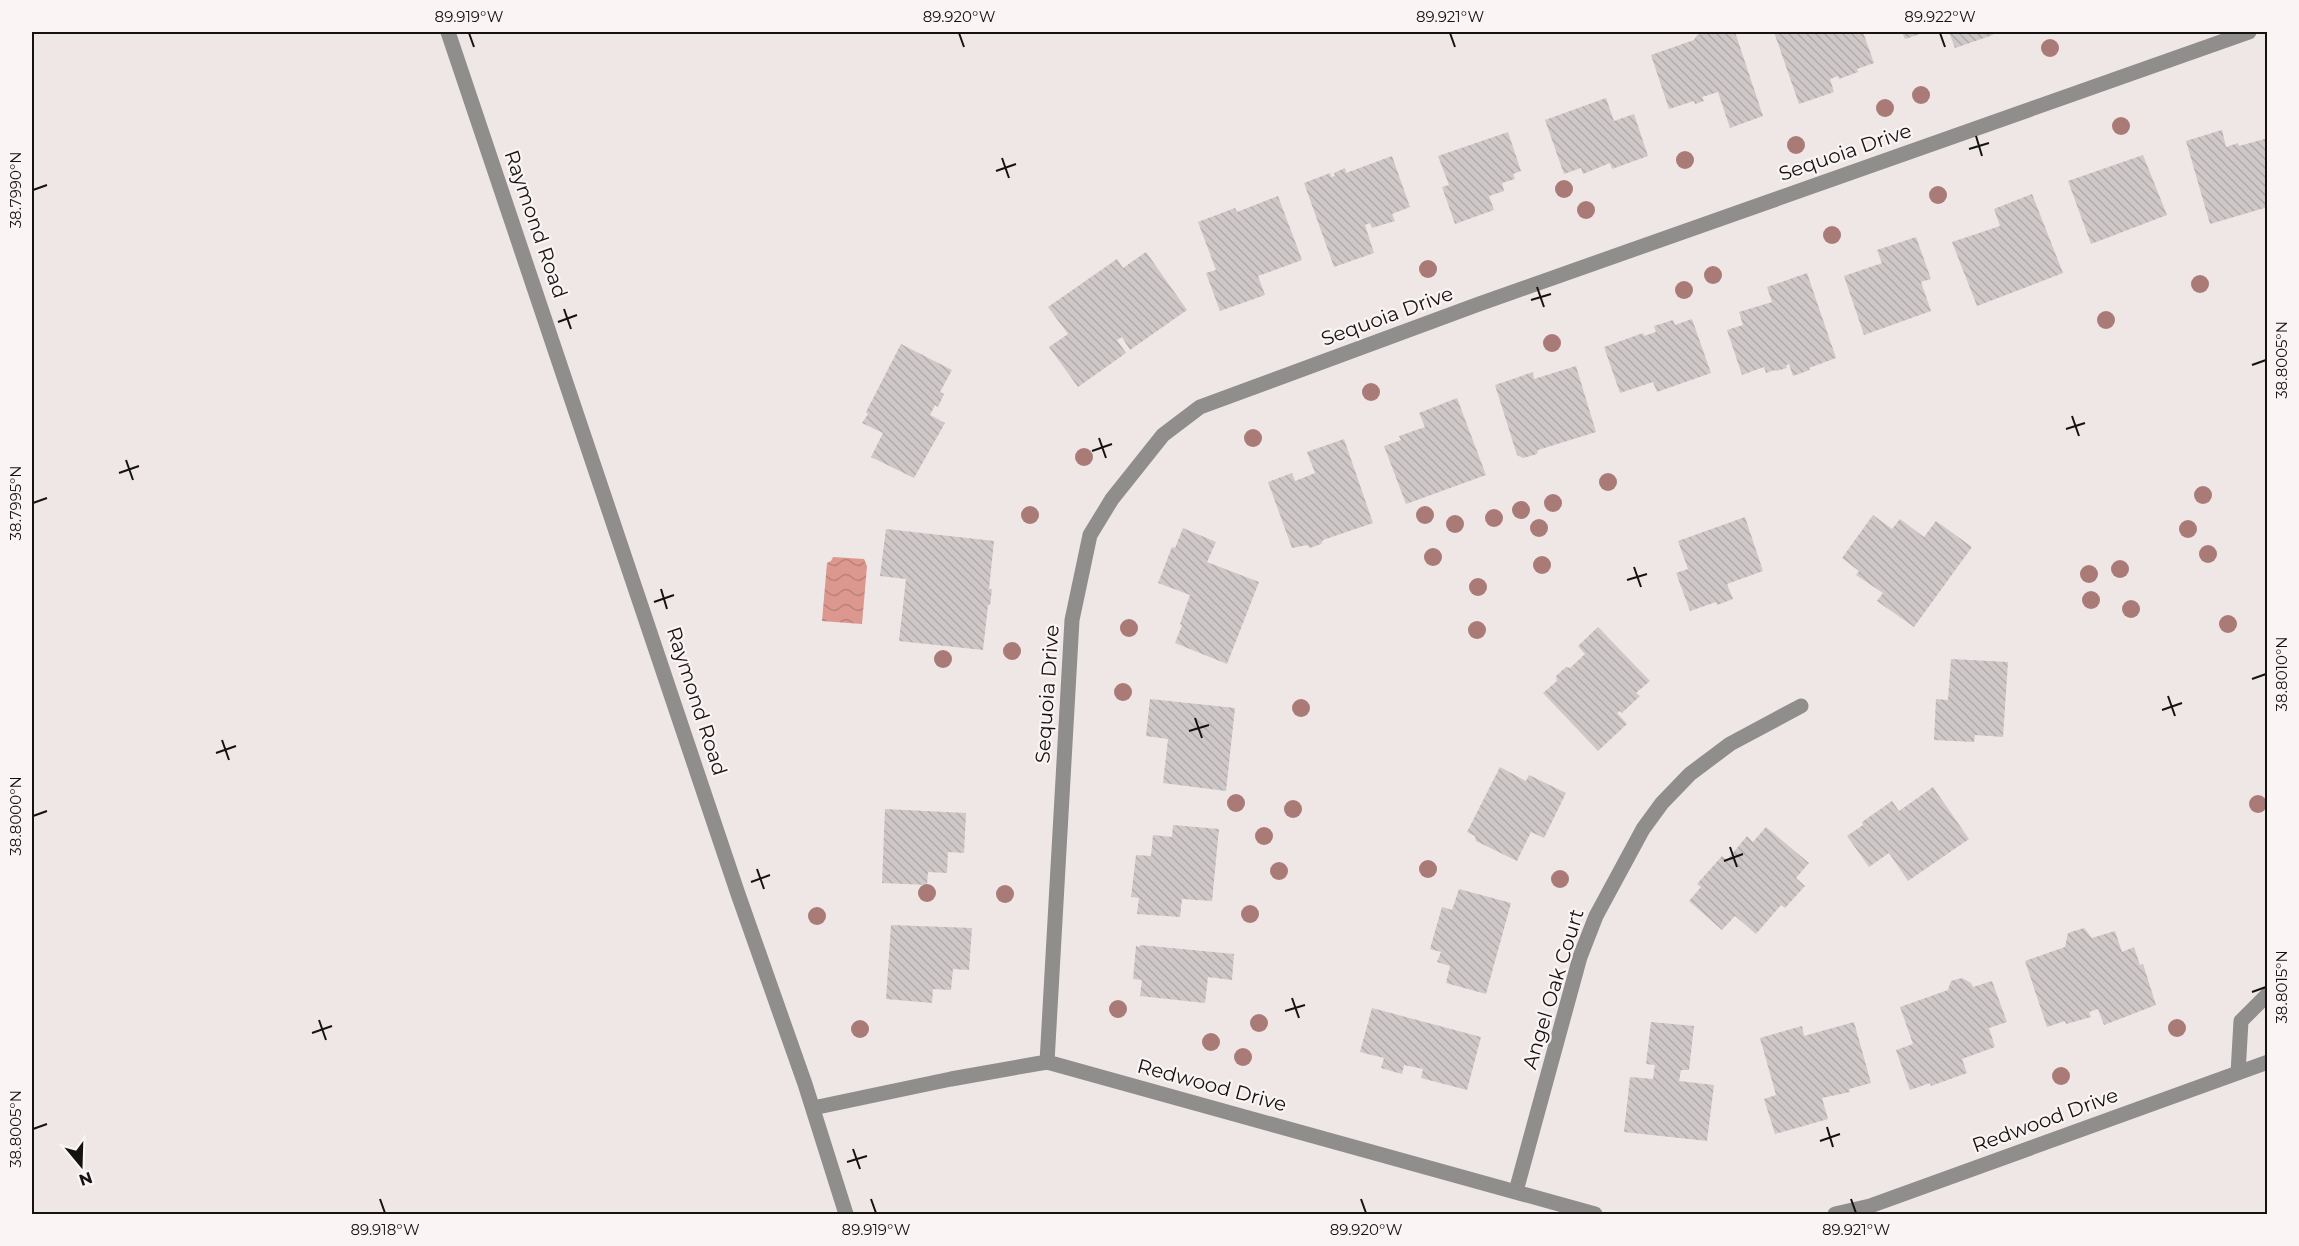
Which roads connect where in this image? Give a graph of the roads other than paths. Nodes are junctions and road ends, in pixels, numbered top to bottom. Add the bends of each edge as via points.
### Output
1 (448, 32) edge
2 (2249, 32) edge
3 (1801, 706) dead end
4 (2268, 994) edge
5 (1047, 1062) junction
6 (2268, 1062) edge
7 (2238, 1073) junction
8 (813, 1108) junction
9 (1516, 1191) junction
10 (846, 1215) edge
11 (1595, 1215) edge
12 (1835, 1215) edge

1 - 8 street, Raymond Road
2 - 5 street, Sequoia Drive via 1479,304 1200,407 1162,435 1112,499 1090,535 1072,620
3 - 9 street, Angel Oak Court via 1730,744 1690,774 1643,829 1596,916 1580,957
4 - 7 street via 2241,1022
5 - 8 street, Redwood Drive
5 - 9 street, Redwood Drive
6 - 7 street, Redwood Drive
7 - 12 street, Redwood Drive via 1870,1206
8 - 10 street, Raymond Road
9 - 11 street, Redwood Drive

